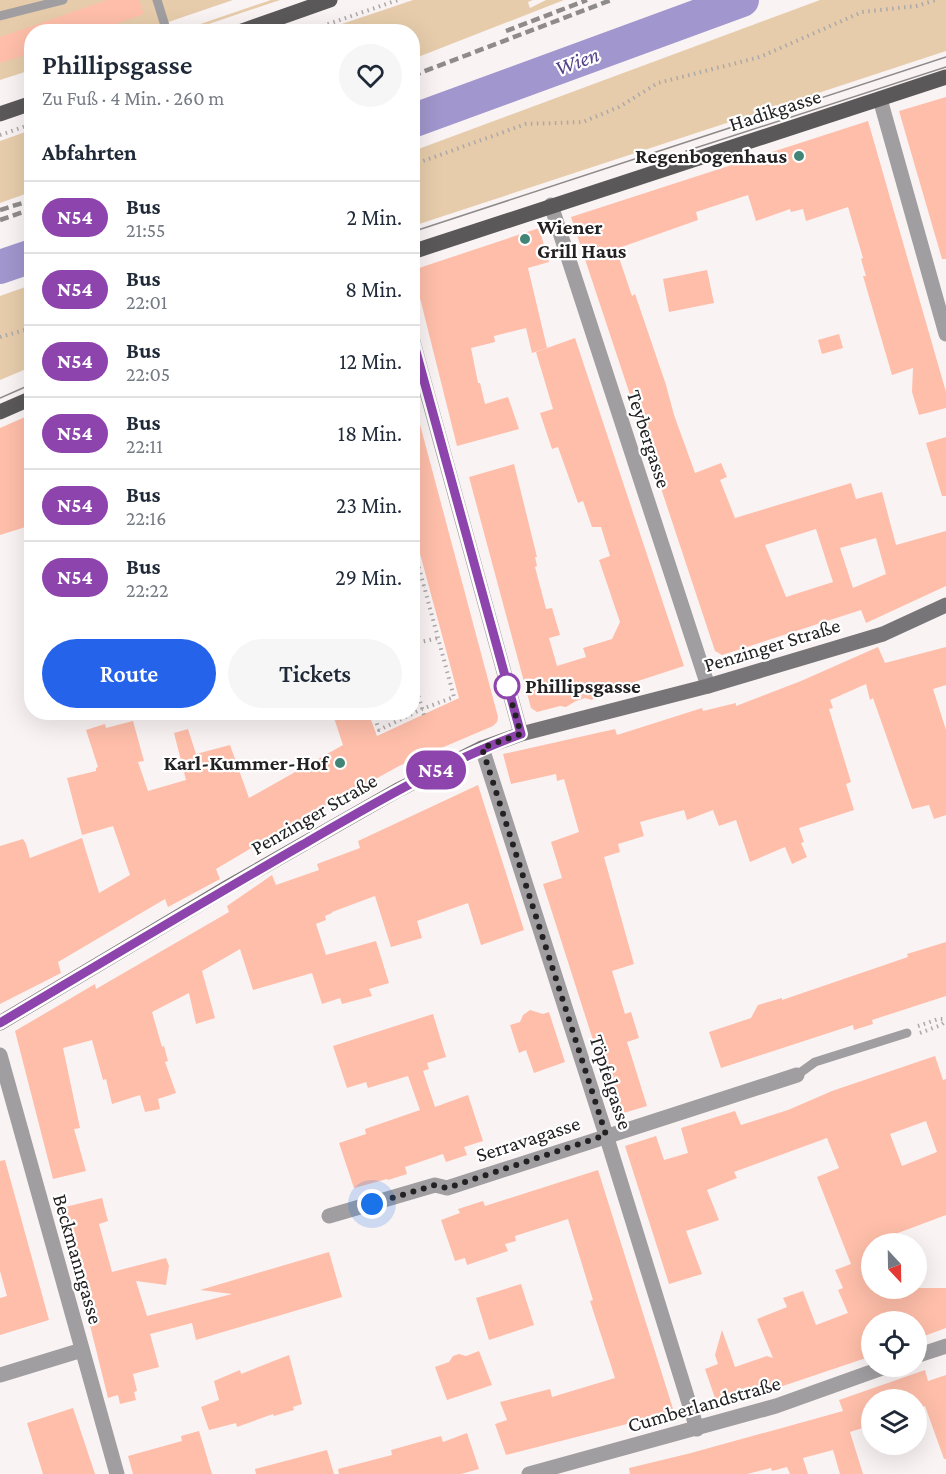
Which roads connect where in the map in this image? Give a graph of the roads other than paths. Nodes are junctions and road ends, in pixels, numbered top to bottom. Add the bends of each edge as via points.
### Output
1 (63, 0) edge
2 (157, 0) edge
3 (330, 0) edge
4 (0, 16) edge
5 (164, 24) edge
6 (262, 24) edge
7 (946, 77) edge
8 (880, 99) junction
9 (24, 106) edge
10 (0, 114) edge
11 (551, 205) junction
12 (420, 249) edge
13 (946, 334) edge
14 (420, 367) edge
15 (24, 402) edge
16 (0, 412) edge
17 (946, 605) edge
18 (708, 686) junction
19 (521, 734) junction
20 (482, 748) junction
21 (0, 1023) edge
22 (907, 1033) road end
23 (0, 1054) edge
24 (797, 1075) joint
25 (606, 1135) junction
26 (329, 1216) dead end
27 (946, 1346) edge
28 (82, 1350) junction
29 (927, 1352) edge
30 (0, 1375) edge
31 (861, 1376) edge
32 (697, 1429) junction
33 (117, 1474) edge
34 (529, 1474) edge

1 - 4 lane
2 - 5 lane
3 - 6 main road
7 - 8 main road, Hadikgasse
8 - 11 main road, Hadikgasse
8 - 13 street
9 - 10 main road
11 - 12 main road, Hadikgasse
11 - 18 street, Teybergasse
14 - 19 street
15 - 16 main road
17 - 18 street, Penzinger Straße via 883,634
18 - 19 street, Penzinger Straße
19 - 20 street, Penzinger Straße
20 - 21 street, Penzinger Straße via 358,812
20 - 25 street, Töpfelgasse
22 - 24 lane, Serravagasse via 815,1062
23 - 28 street, Beckmanngasse
24 - 25 street, Serravagasse
25 - 26 street, Serravagasse via 447,1188 435,1185
25 - 32 street, Töpfelgasse
27 - 29 street
28 - 30 street
28 - 33 street, Beckmanngasse
31 - 32 street, Cumberlandstraße
32 - 34 street, Cumberlandstraße

